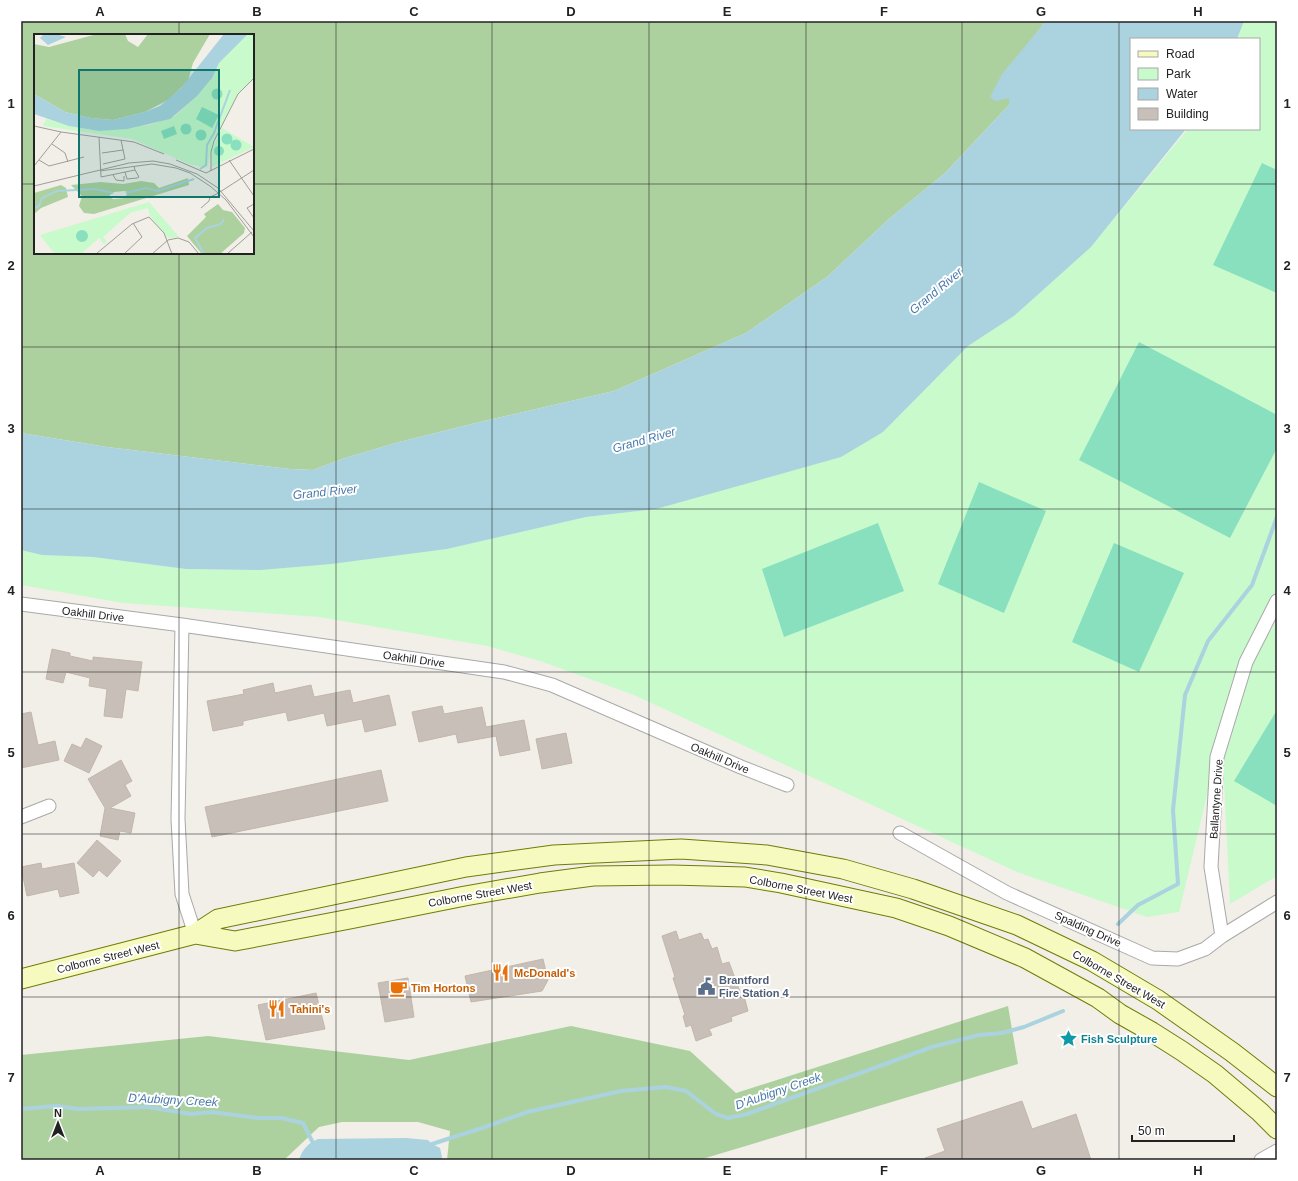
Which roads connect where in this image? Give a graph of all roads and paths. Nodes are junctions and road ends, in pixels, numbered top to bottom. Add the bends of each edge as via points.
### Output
1 (1277, 601) edge
2 (21, 604) edge
3 (182, 625) junction
4 (787, 785) dead end
5 (49, 806) dead end
6 (21, 817) edge
7 (900, 832) dead end
8 (1277, 902) edge
9 (195, 934) junction
10 (1222, 936) junction
11 (21, 979) edge
12 (1277, 1087) edge
13 (1277, 1129) edge
14 (1277, 1152) edge
15 (1261, 1160) edge

1 - 10 street, Ballantyne Drive via 1246,662 1217,757 1212,867
2 - 3 street, Oakhill Drive
3 - 4 street, Oakhill Drive via 504,672 552,685 741,768
3 - 9 street via 178,819 182,894
5 - 6 street
7 - 10 street, Spalding Drive via 1007,893 1152,958 1178,959 1205,949
8 - 10 street, Spalding Drive
9 - 11 main road, Colborne Street West
9 - 12 main road, Colborne Street West via 218,919 466,867 554,855 681,849 767,855 843,869 913,889 1017,925 1092,962 1158,1000
9 - 13 main road, Colborne Street West via 235,941 465,896 593,876 672,875 745,878 781,883 896,908 949,926 1025,958 1098,998 1182,1051 1215,1074
14 - 15 street

